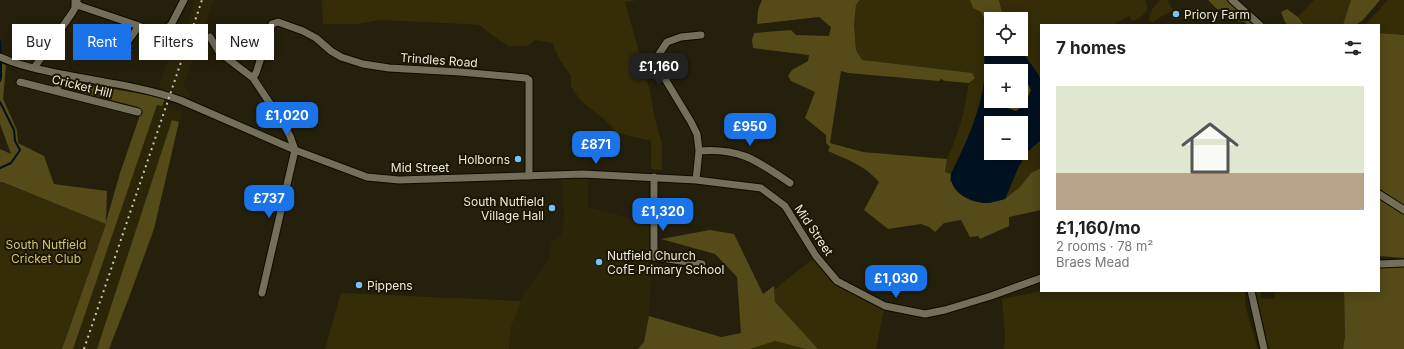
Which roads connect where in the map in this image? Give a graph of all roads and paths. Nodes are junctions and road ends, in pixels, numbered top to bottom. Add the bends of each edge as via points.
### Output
1 (184, 0) edge
2 (1232, 0) edge
3 (76, 1) edge
4 (172, 24) edge
5 (1259, 24) edge
6 (139, 26) joint
7 (701, 35) dead end
8 (131, 37) edge
9 (210, 37) dead end
10 (0, 58) edge
11 (34, 68) junction
12 (64, 75) junction
13 (253, 78) junction
14 (20, 82) dead end
15 (56, 91) junction
16 (138, 112) dead end
17 (295, 150) junction
18 (699, 151) junction
19 (529, 176) junction
20 (654, 177) junction
21 (696, 180) junction
22 (790, 183) dead end
23 (1380, 195) edge
24 (1404, 210) edge
25 (1404, 263) edge
26 (702, 264) dead end
27 (1380, 264) edge
28 (1040, 278) edge
29 (1251, 292) edge
30 (262, 293) dead end
31 (1264, 349) edge

1 - 4 street
2 - 5 street
3 - 6 street via 80,6
3 - 11 street via 72,13
6 - 8 street
7 - 18 street via 681,37 667,42 659,54 658,63 695,129
9 - 13 street via 219,52
10 - 11 street, Mid Street
11 - 12 street, Mid Street
12 - 15 street
12 - 17 street, Mid Street via 162,94
13 - 17 street via 279,117
13 - 19 street, Trindles Road via 272,24 278,22 316,38 341,57 363,64 526,78 529,80
14 - 15 street, Cricket Hill
15 - 16 street, Cricket Hill
17 - 19 street, Mid Street via 366,177 399,180
17 - 30 street
18 - 21 street
18 - 22 street via 720,150 743,154
19 - 20 street, Mid Street via 583,174
20 - 21 street, Mid Street
20 - 26 street via 654,257
21 - 28 street, Mid Street via 761,188 785,206 816,256 837,281 885,306 925,314 965,304
23 - 24 street
25 - 27 street
29 - 31 street

